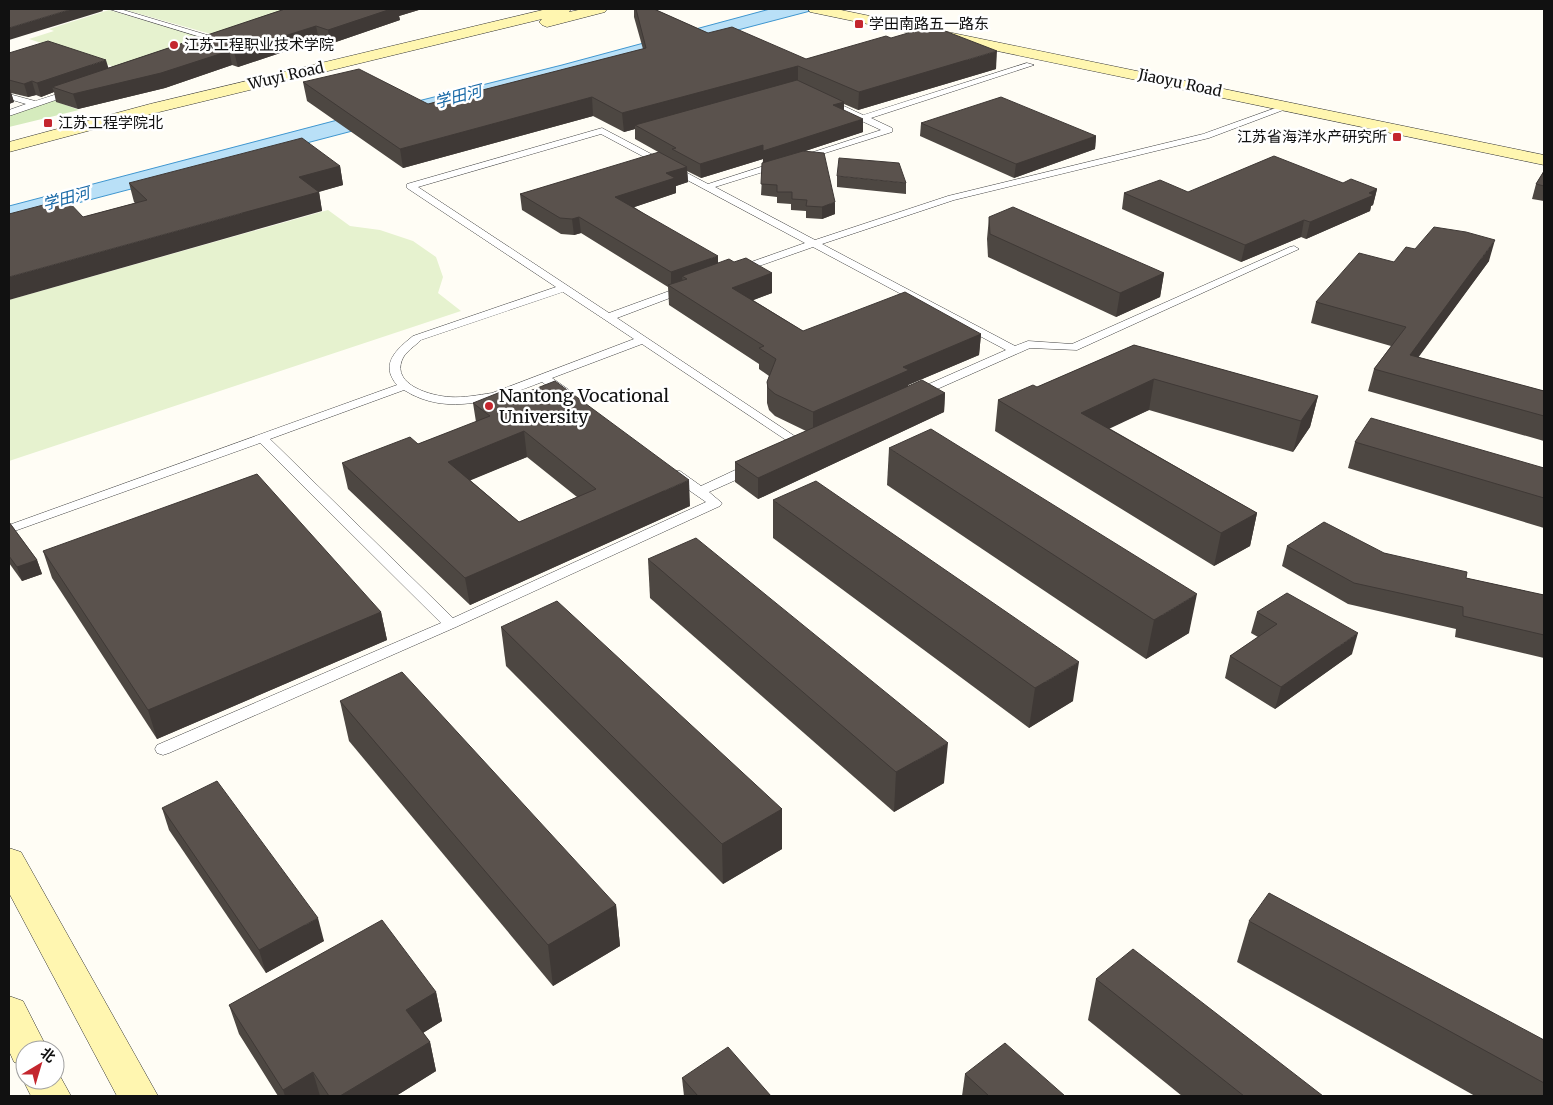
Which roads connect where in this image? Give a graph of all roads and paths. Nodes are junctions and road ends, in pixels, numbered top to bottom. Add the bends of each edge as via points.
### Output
1 (113, 9) edge
2 (531, 9) edge
3 (564, 9) edge
4 (600, 9) edge
5 (847, 9) edge
6 (819, 10) edge
7 (230, 37) edge
8 (220, 40) junction
9 (203, 46) edge
10 (408, 47) junction
11 (1030, 65) dead end
12 (82, 88) edge
13 (9, 96) edge
14 (822, 99) edge
15 (34, 104) junction
16 (1290, 106) junction
17 (150, 108) junction
18 (9, 113) edge
19 (863, 118) junction
20 (9, 138) edge
21 (9, 147) edge
22 (1544, 152) edge
23 (9, 154) edge
24 (1544, 160) edge
25 (707, 187) junction
26 (812, 243) junction
27 (1294, 248) dead end
28 (729, 273) edge
29 (701, 283) edge
30 (563, 288) junction
31 (608, 317) junction
32 (643, 340) junction
33 (1014, 350) junction
34 (544, 378) junction
35 (404, 386) junction
36 (908, 398) edge
37 (575, 400) edge
38 (262, 438) junction
39 (785, 453) edge
40 (759, 464) edge
41 (667, 468) edge
42 (699, 492) junction
43 (9, 529) edge
44 (451, 624) junction
45 (163, 749) dead end
46 (9, 861) edge
47 (9, 1012) edge
48 (23, 1040) edge
49 (138, 1096) edge

1 - 8 lane
2 - 20 main road, Wuyi Road
3 - 10 main road, Wuyi Road
4 - 10 main road via 530,26
5 - 22 main road, Jiaoyu Road
6 - 16 main road, Jiaoyu Road
7 - 8 lane
8 - 9 lane
10 - 17 main road, Wuyi Road
11 - 19 lane
12 - 15 lane
13 - 15 lane
14 - 19 lane
15 - 18 lane
16 - 24 main road, Jiaoyu Road
16 - 26 lane via 1206,136 951,198
17 - 21 main road, Wuyi Road
17 - 23 main road
19 - 25 lane via 890,130
25 - 26 lane
25 - 30 lane via 622,138 602,131 410,186
26 - 28 lane
26 - 33 lane
27 - 33 lane via 1073,348 1028,344
29 - 31 lane
30 - 31 lane
30 - 35 lane via 417,338 395,362 396,375
31 - 32 lane
32 - 34 lane
32 - 39 lane via 807,443
33 - 36 lane
34 - 35 lane via 495,396 469,400 421,395
34 - 37 lane
35 - 38 lane
38 - 43 lane
38 - 44 lane
40 - 42 lane
41 - 42 lane
42 - 44 lane via 715,503
44 - 45 lane
46 - 49 main road
47 - 48 main road

